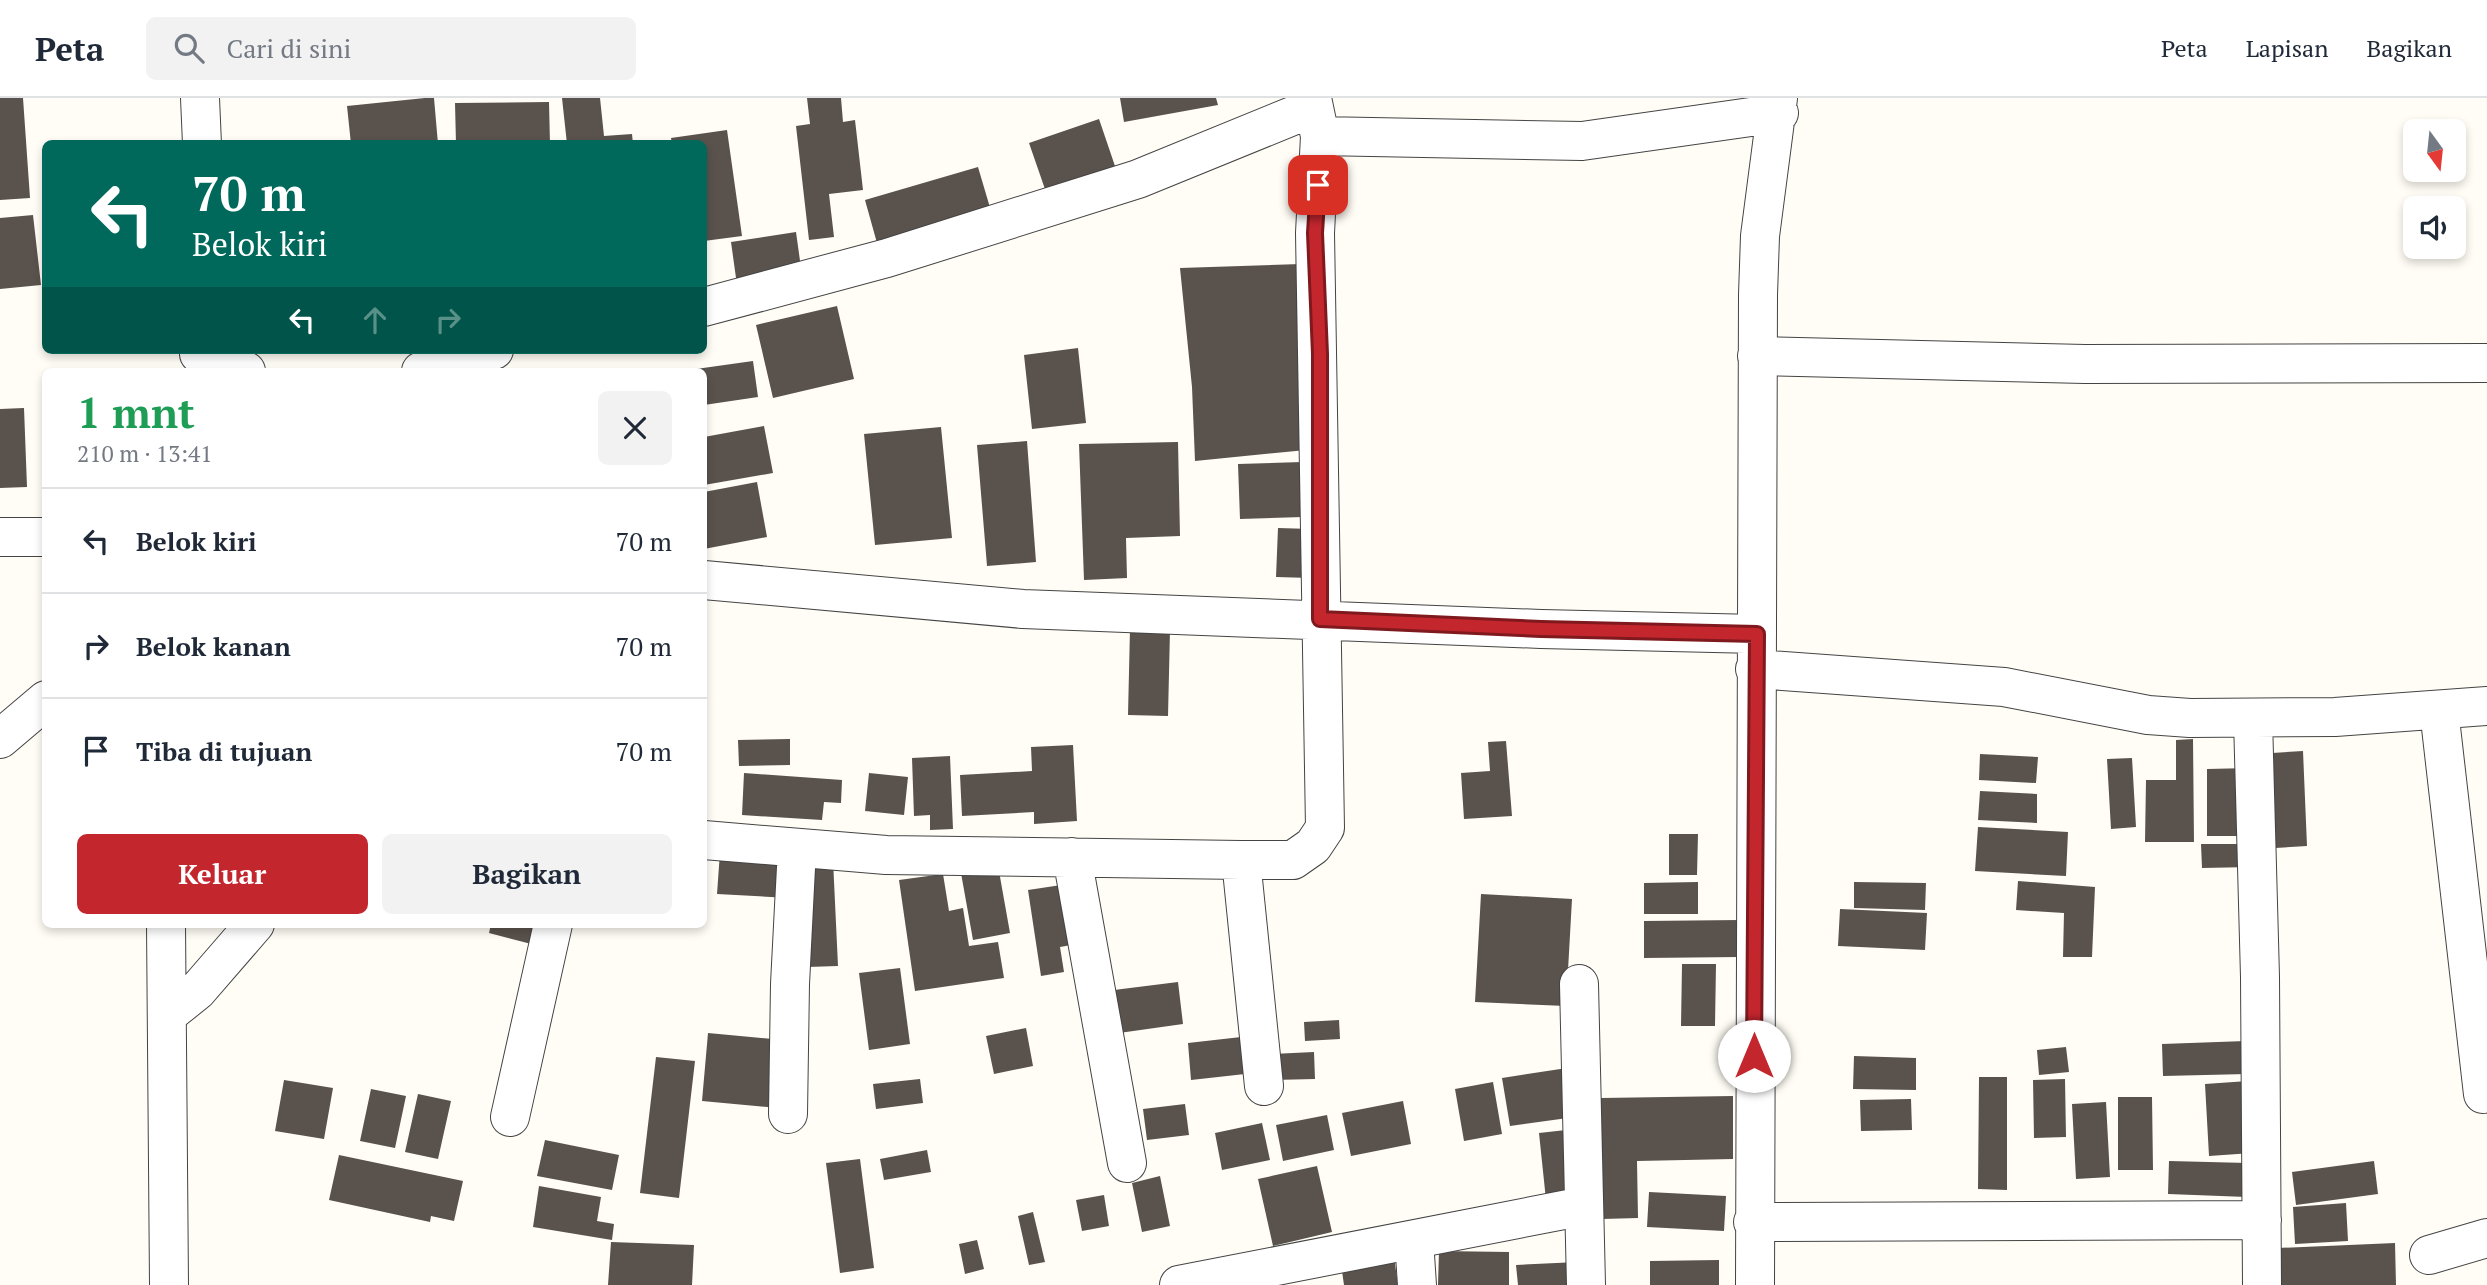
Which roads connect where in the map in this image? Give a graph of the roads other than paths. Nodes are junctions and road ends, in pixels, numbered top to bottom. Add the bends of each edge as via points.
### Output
1 (200, 98) edge
2 (1779, 105) edge
3 (1315, 114) edge
4 (202, 140) edge
5 (707, 306) edge
6 (465, 354) edge
7 (1757, 356) junction
8 (199, 358) edge
9 (2487, 363) edge
10 (235, 368) edge
11 (429, 368) edge
12 (0, 537) edge
13 (42, 537) edge
14 (707, 580) edge
15 (1320, 619) junction
16 (1756, 652) junction
17 (42, 703) edge
18 (2487, 706) edge
19 (2439, 710) junction
20 (2253, 719) junction
21 (0, 739) edge
22 (707, 840) edge
23 (797, 848) junction
24 (1072, 857) junction
25 (1241, 860) junction
26 (166, 928) edge
27 (252, 928) edge
28 (552, 928) edge
29 (1579, 984) dead end
30 (166, 1015) junction
31 (1264, 1086) dead end
32 (2483, 1094) dead end
33 (788, 1114) dead end
34 (510, 1117) dead end
35 (1127, 1163) dead end
36 (1584, 1206) junction
37 (2262, 1220) junction
38 (1753, 1222) junction
39 (2487, 1238) edge
40 (1414, 1240) junction
41 (2429, 1255) dead end
42 (1241, 1279) edge
43 (173, 1284) edge
44 (1179, 1285) edge
45 (1417, 1285) edge
46 (1586, 1285) edge
47 (1755, 1285) edge
48 (2262, 1285) edge

1 - 4 street
2 - 3 street via 1582,141
2 - 7 street via 1760,236
3 - 5 street via 1138,179 887,258
3 - 15 street
6 - 11 street
7 - 9 street via 2085,364
7 - 16 street
8 - 10 street
12 - 13 street
14 - 15 street via 1023,609
15 - 16 street via 1541,629
15 - 25 street via 1325,828 1313,846 1293,860
16 - 20 street via 2004,687 2148,715
16 - 38 street
17 - 21 street
18 - 19 street
19 - 20 street
19 - 32 street
20 - 37 street
22 - 23 street
23 - 24 street via 886,855
23 - 33 street
24 - 25 street
24 - 35 street
25 - 31 street
26 - 30 street
27 - 30 street via 197,991
28 - 34 street
29 - 36 street
30 - 43 street
36 - 40 street
36 - 46 street
37 - 38 street
37 - 48 street
38 - 47 street
39 - 41 street
40 - 42 street
40 - 45 street
42 - 44 street

